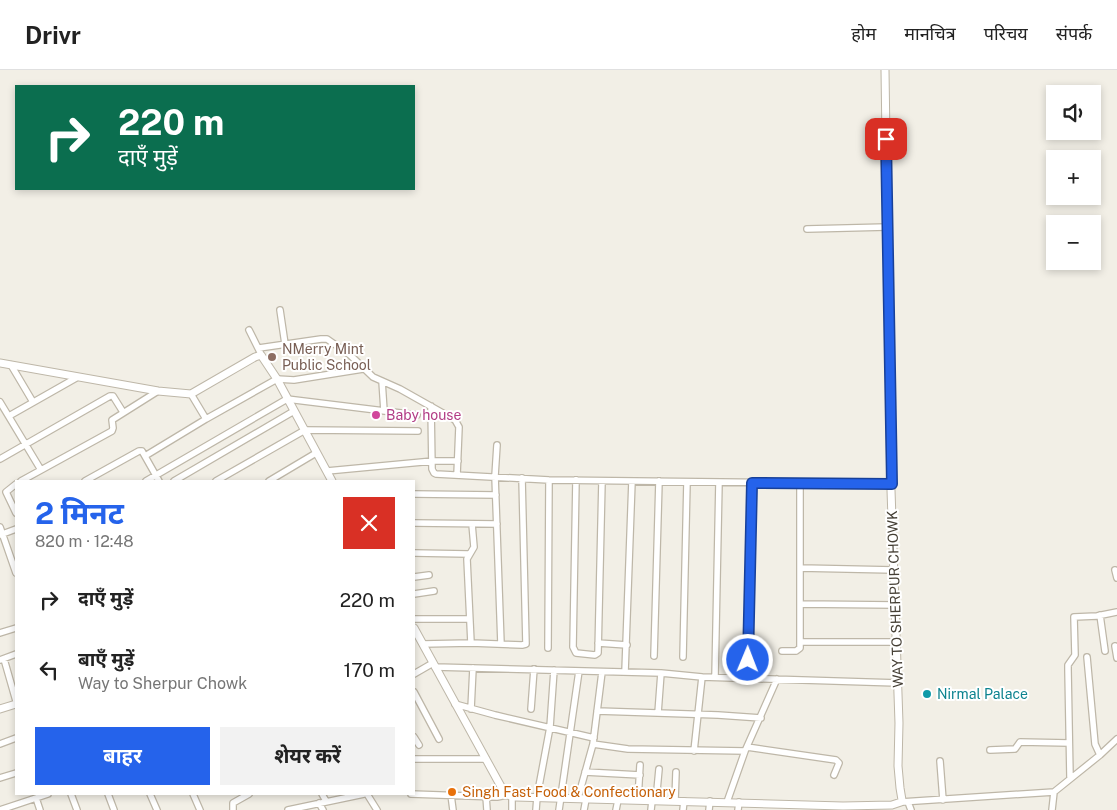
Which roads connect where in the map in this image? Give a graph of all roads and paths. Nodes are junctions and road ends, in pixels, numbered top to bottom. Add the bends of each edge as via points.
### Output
1 (886, 70) edge
2 (887, 227) junction
3 (807, 228) dead end
4 (280, 310) dead end
5 (249, 330) dead end
6 (285, 344) junction
7 (259, 348) junction
8 (262, 356) junction
9 (0, 363) edge
10 (11, 365) junction
11 (363, 369) junction
12 (76, 378) junction
13 (277, 379) junction
14 (382, 381) junction
15 (158, 391) junction
16 (191, 394) junction
17 (287, 399) junction
18 (0, 402) edge
19 (33, 402) junction
20 (430, 406) junction
21 (294, 411) junction
22 (384, 411) junction
23 (123, 412) junction
24 (4, 413) edge
25 (417, 415) dead end
26 (206, 419) junction
27 (305, 430) junction
28 (418, 432) dead end
29 (26, 444) junction
30 (497, 445) dead end
31 (316, 453) junction
32 (145, 456) junction
33 (0, 459) edge
34 (433, 461) junction
35 (458, 461) junction
36 (41, 470) junction
37 (327, 471) junction
38 (457, 475) junction
39 (495, 476) junction
40 (158, 478) edge
41 (522, 478) junction
42 (23, 480) edge
43 (87, 480) edge
44 (176, 480) edge
45 (218, 480) edge
46 (272, 480) edge
47 (332, 480) edge
48 (549, 480) junction
49 (576, 480) junction
50 (602, 481) junction
51 (632, 481) junction
52 (659, 481) junction
53 (687, 482) junction
54 (719, 482) junction
55 (752, 483) junction
56 (800, 483) junction
57 (892, 484) junction
58 (15, 485) edge
59 (415, 494) edge
60 (496, 495) junction
61 (8, 498) junction
62 (0, 501) edge
63 (15, 510) edge
64 (415, 523) edge
65 (472, 524) junction
66 (497, 524) junction
67 (0, 527) edge
68 (15, 529) edge
69 (1, 534) edge
70 (415, 553) edge
71 (468, 554) junction
72 (800, 568) junction
73 (15, 570) edge
74 (894, 570) junction
75 (1115, 570) dead end
76 (429, 575) dead end
77 (415, 577) edge
78 (1117, 578) edge
79 (434, 591) dead end
80 (415, 594) edge
81 (800, 604) junction
82 (895, 605) junction
83 (1117, 612) edge
84 (1100, 615) junction
85 (415, 619) edge
86 (469, 619) junction
87 (15, 628) edge
88 (415, 630) edge
89 (0, 633) edge
90 (800, 642) junction
91 (896, 642) junction
92 (471, 643) junction
93 (598, 643) junction
94 (423, 644) junction
95 (501, 644) junction
96 (628, 645) junction
97 (1115, 646) dead end
98 (548, 648) dead end
99 (782, 651) dead end
100 (1105, 651) dead end
101 (15, 654) edge
102 (654, 656) dead end
103 (683, 657) dead end
104 (1087, 657) dead end
105 (1117, 658) edge
106 (2, 659) edge
107 (434, 665) junction
108 (473, 668) junction
109 (534, 669) junction
110 (554, 670) junction
111 (579, 671) junction
112 (602, 672) junction
113 (625, 672) junction
114 (661, 673) junction
115 (415, 674) edge
116 (702, 676) junction
117 (715, 677) junction
118 (747, 678) junction
119 (777, 679) junction
120 (898, 683) junction
121 (415, 694) edge
122 (15, 699) edge
123 (15, 702) edge
124 (455, 704) junction
125 (0, 709) edge
126 (472, 709) junction
127 (530, 709) dead end
128 (597, 711) junction
129 (658, 712) junction
130 (698, 714) junction
131 (760, 718) junction
132 (550, 727) junction
133 (571, 733) junction
134 (15, 738) edge
135 (415, 739) edge
136 (439, 739) dead end
137 (1117, 739) edge
138 (593, 741) junction
139 (1069, 743) junction
140 (0, 744) edge
141 (418, 745) dead end
142 (746, 749) junction
143 (990, 750) dead end
144 (694, 751) junction
145 (1100, 755) junction
146 (415, 759) edge
147 (486, 759) junction
148 (940, 761) dead end
149 (640, 765) dead end
150 (659, 768) dead end
151 (585, 772) junction
152 (676, 772) dead end
153 (15, 773) edge
154 (640, 775) junction
155 (834, 775) dead end
156 (0, 778) edge
157 (1070, 778) junction
158 (1054, 792) junction
159 (415, 794) edge
160 (45, 795) edge
161 (71, 795) edge
162 (108, 795) edge
163 (150, 795) edge
164 (194, 795) edge
165 (247, 795) edge
166 (323, 795) edge
167 (350, 795) edge
168 (367, 795) edge
169 (451, 795) junction
170 (486, 796) junction
171 (510, 796) junction
172 (537, 797) junction
173 (36, 798) junction
174 (561, 798) junction
175 (578, 798) junction
176 (586, 798) junction
177 (618, 800) junction
178 (638, 800) junction
179 (943, 800) junction
180 (326, 801) junction
181 (654, 801) junction
182 (674, 801) junction
183 (684, 801) junction
184 (710, 801) junction
185 (727, 802) junction
186 (739, 802) junction
187 (904, 802) junction
188 (319, 803) junction
189 (770, 806) edge
190 (843, 808) edge
191 (2, 810) edge
192 (40, 810) edge
193 (77, 810) edge
194 (114, 810) edge
195 (158, 810) edge
196 (200, 810) edge
197 (233, 810) edge
198 (288, 810) edge
199 (323, 810) edge
200 (377, 810) edge
201 (453, 810) edge
202 (487, 810) edge
203 (512, 810) edge
204 (536, 810) edge
205 (559, 810) edge
206 (584, 810) edge
207 (616, 810) edge
208 (651, 810) edge
209 (682, 810) edge
210 (709, 810) edge
211 (738, 810) edge
212 (911, 810) edge
213 (1052, 810) edge

1 - 2 street, WAY TO SHERPUR CHOWK
2 - 3 street
2 - 57 street, WAY TO SHERPUR CHOWK
4 - 6 street
5 - 7 street
6 - 7 street
6 - 11 street via 327,339
7 - 8 street
8 - 13 street
8 - 16 street
9 - 10 street
10 - 12 street
10 - 19 street
11 - 13 street via 294,380
11 - 14 street
12 - 15 street
12 - 19 street
13 - 17 street
13 - 26 street
14 - 20 street
14 - 22 street
15 - 16 street
15 - 23 street
16 - 26 street
17 - 21 street
17 - 22 street
17 - 40 street
18 - 24 street
19 - 24 street
20 - 34 street
20 - 35 street via 458,423
21 - 27 street
21 - 44 street
22 - 25 street
23 - 29 street via 110,396
23 - 36 street via 112,421 112,431
24 - 29 street
26 - 32 street
27 - 28 street
27 - 31 street
27 - 45 street
29 - 33 street
29 - 36 street
30 - 39 street
31 - 37 street
31 - 46 street
32 - 40 street
32 - 43 street via 142,451 136,452
34 - 35 street
34 - 37 street
34 - 38 street via 434,473
35 - 38 street
36 - 42 street
37 - 47 street
38 - 39 street
39 - 41 street
39 - 60 street
41 - 48 street
41 - 95 street via 526,644
48 - 49 street
48 - 98 street
49 - 50 street
49 - 93 street via 573,650 596,654
50 - 51 street
50 - 93 street
51 - 52 street
51 - 96 street
52 - 53 street
52 - 102 street
53 - 54 street
53 - 103 street
54 - 55 street
54 - 117 street
55 - 56 street
55 - 118 street
56 - 57 street
56 - 72 street
57 - 74 street, WAY TO SHERPUR CHOWK
58 - 61 street via 6,491
59 - 60 street
60 - 66 street
61 - 62 street
61 - 63 street
64 - 65 street
65 - 66 street
65 - 71 street via 474,547
66 - 95 street
67 - 69 street
68 - 69 street
69 - 73 street
70 - 71 street
71 - 86 street
72 - 74 street
72 - 81 street
74 - 82 street, WAY TO SHERPUR CHOWK
75 - 78 street
76 - 77 street
79 - 80 street
81 - 82 street
81 - 90 street
82 - 91 street, WAY TO SHERPUR CHOWK
83 - 84 street
84 - 100 street
84 - 139 street via 1074,617 1075,655 1068,665
85 - 86 street
86 - 92 street
87 - 89 street
88 - 94 street
90 - 91 street
90 - 99 street via 798,650
91 - 120 street, WAY TO SHERPUR CHOWK
92 - 94 street
92 - 95 street
93 - 96 street
94 - 107 street
96 - 113 street
97 - 105 street
101 - 106 street
104 - 145 street via 1095,744
106 - 122 street
107 - 108 street
107 - 115 street
107 - 124 street
108 - 109 street
108 - 126 street
109 - 110 street
109 - 127 street
110 - 111 street
110 - 132 street
111 - 112 street
111 - 133 street
112 - 113 street
112 - 128 street
113 - 114 street
114 - 116 street
114 - 129 street
116 - 117 street
116 - 130 street
117 - 118 street
118 - 119 street
119 - 120 street
119 - 131 street
120 - 187 street, WAY TO SHERPUR CHOWK via 898,766
121 - 136 street
123 - 125 street
124 - 126 street
124 - 147 street
126 - 132 street
128 - 129 street
128 - 138 street
129 - 130 street
130 - 131 street
130 - 144 street
131 - 142 street
132 - 133 street
132 - 172 street
133 - 138 street
133 - 174 street
134 - 140 street
135 - 141 street
137 - 145 street
138 - 144 street via 628,749
138 - 151 street
139 - 143 street via 1020,742 1015,749
139 - 157 street
142 - 144 street
142 - 155 street via 836,760 839,764
142 - 185 street
145 - 157 street
146 - 147 street
147 - 171 street via 504,792
148 - 179 street
149 - 154 street
150 - 181 street
151 - 154 street
151 - 175 street
152 - 182 street
153 - 156 street
154 - 178 street
157 - 158 street
158 - 179 street
158 - 213 street
159 - 169 street
160 - 173 street
161 - 193 street
162 - 194 street
163 - 195 street
164 - 196 street
165 - 197 street via 233,803
166 - 180 street
167 - 180 street
168 - 200 street
169 - 170 street
169 - 201 street
170 - 171 street
170 - 202 street
171 - 172 street
171 - 203 street
172 - 174 street
172 - 204 street
173 - 191 street
173 - 192 street
174 - 175 street
174 - 205 street
175 - 176 street
176 - 177 street
176 - 206 street
177 - 178 street
177 - 207 street
178 - 181 street
179 - 187 street
180 - 188 street
181 - 182 street
181 - 208 street
182 - 183 street
183 - 184 street
183 - 209 street
184 - 185 street
184 - 210 street
185 - 186 street
186 - 189 street
186 - 211 street
187 - 190 street
187 - 212 street
188 - 198 street
188 - 199 street
189 - 190 street

